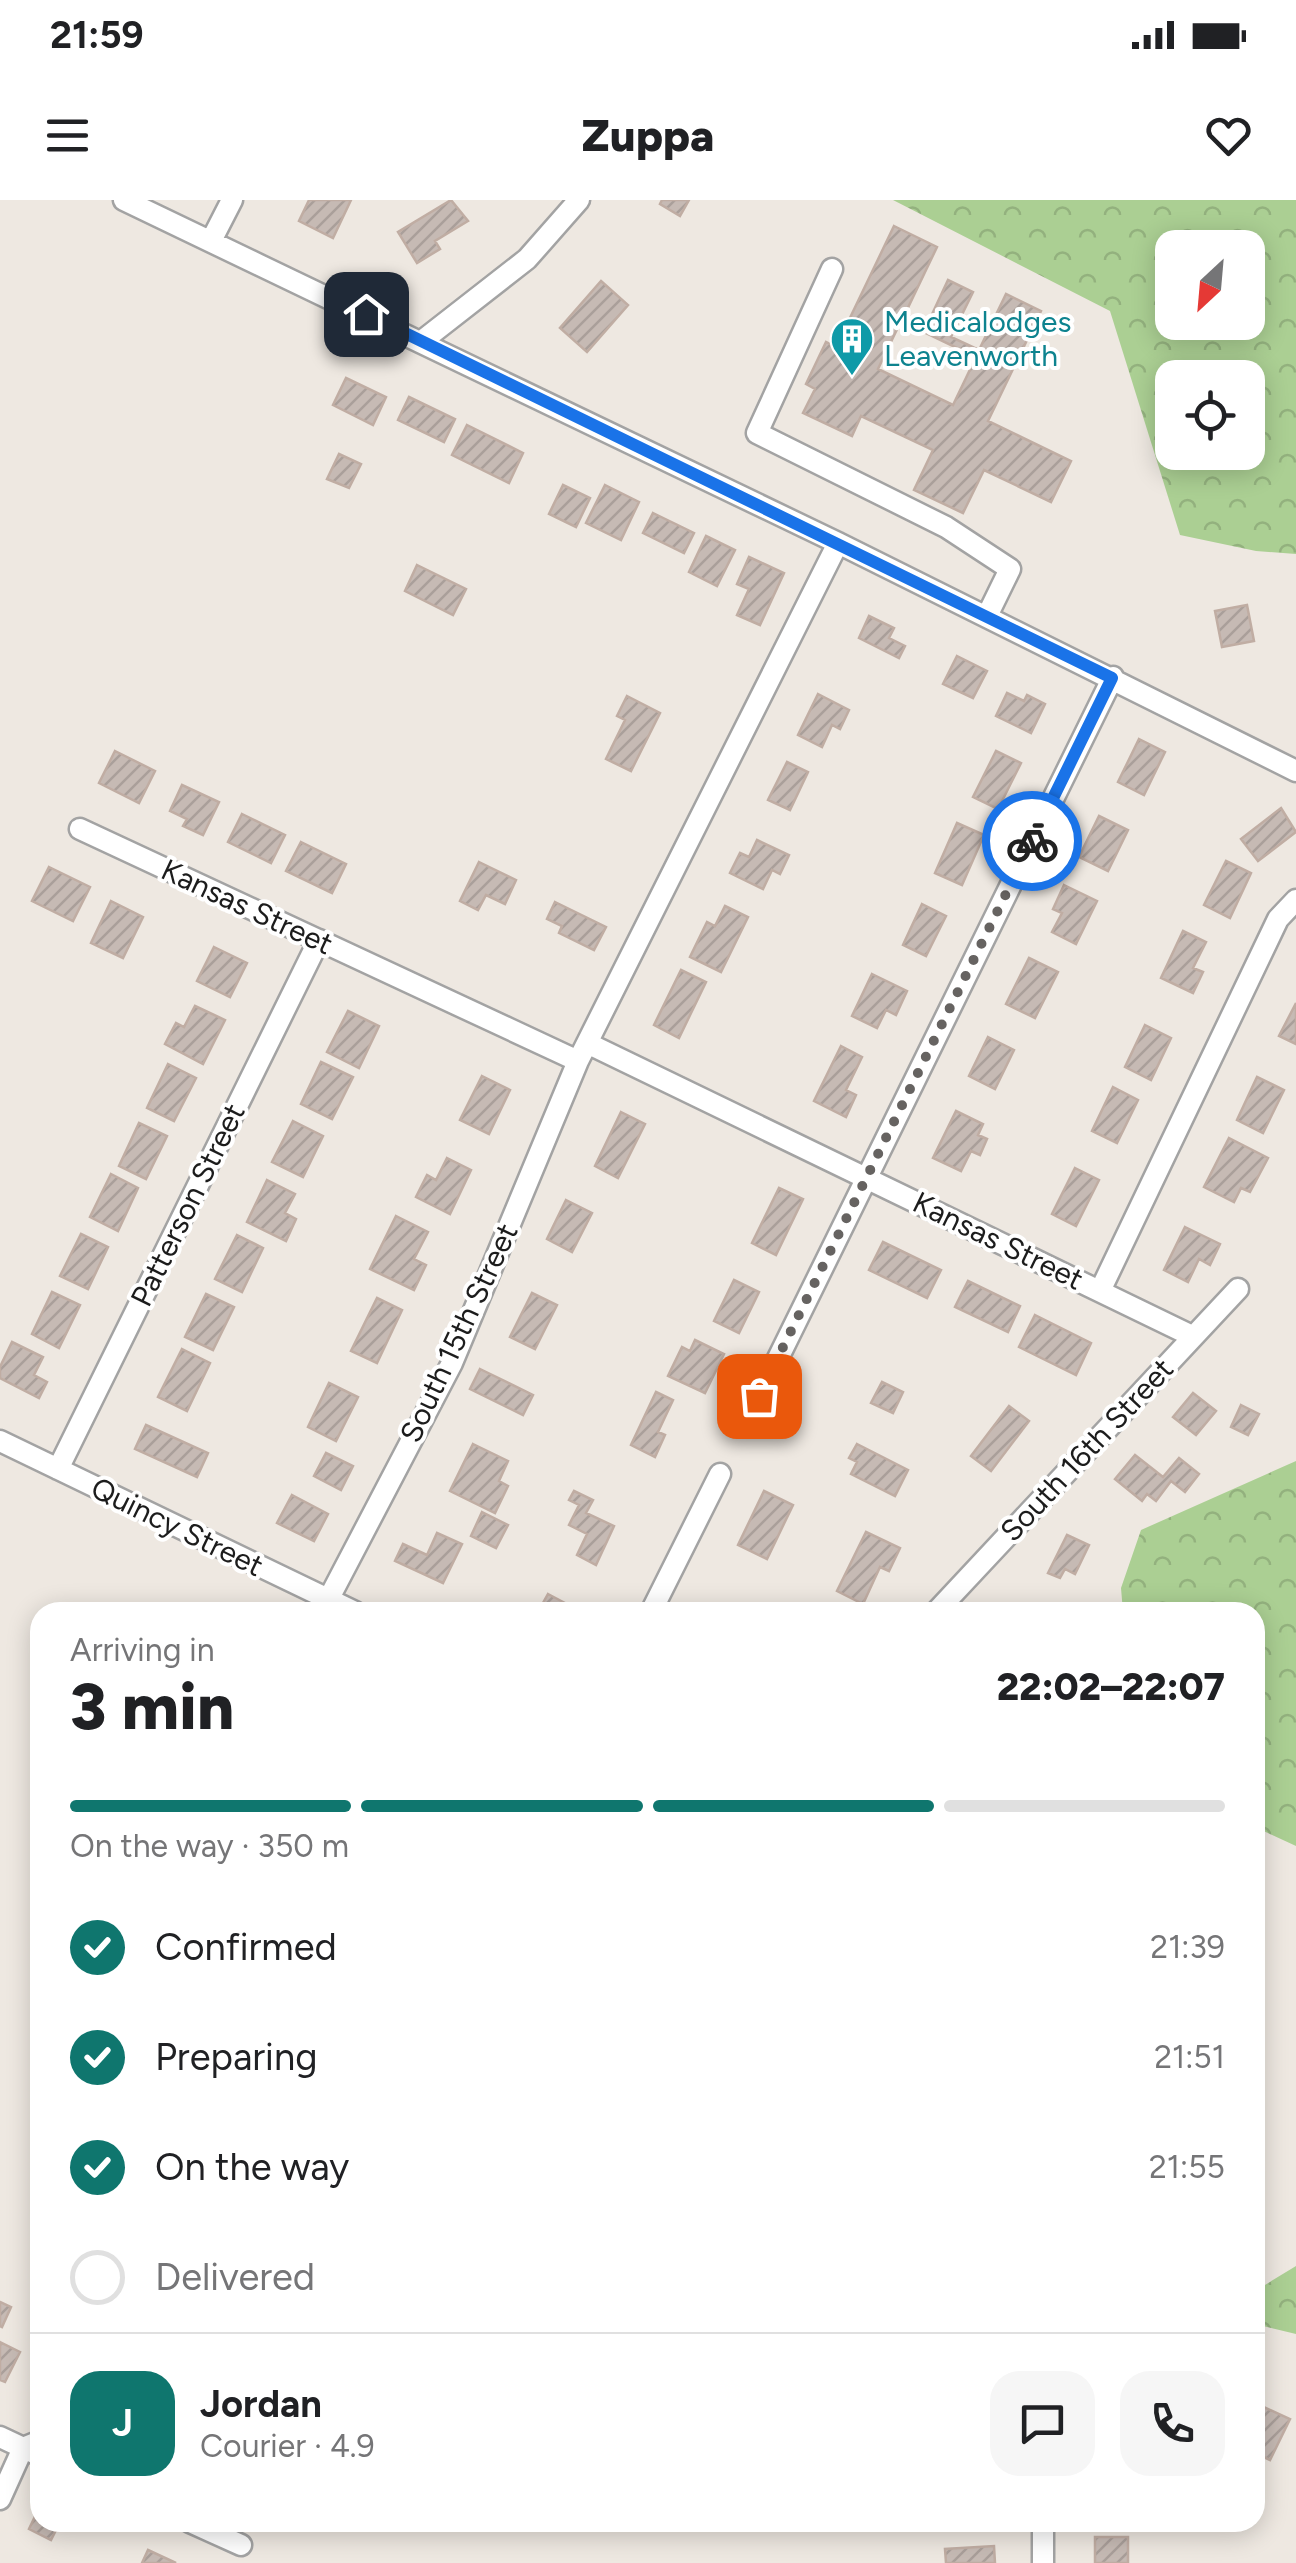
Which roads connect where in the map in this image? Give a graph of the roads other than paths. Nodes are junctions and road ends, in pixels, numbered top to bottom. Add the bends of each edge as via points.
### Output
1 (124, 200) edge
2 (232, 200) edge
3 (578, 200) edge
4 (210, 241) junction
5 (832, 269) dead end
6 (422, 341) junction
7 (838, 543) junction
8 (987, 616) junction
9 (1112, 678) junction
10 (1296, 771) edge
11 (80, 830) dead end
12 (1296, 900) edge
13 (318, 940) junction
14 (583, 1052) junction
15 (868, 1178) junction
16 (1238, 1289) dead end
17 (1100, 1291) junction
18 (1192, 1336) junction
19 (759, 1396) dead end
20 (0, 1440) edge
21 (58, 1469) junction
22 (720, 1474) dead end
23 (328, 1600) junction
24 (332, 1602) edge
25 (656, 1602) edge
26 (945, 1602) edge
27 (0, 2437) edge
28 (30, 2447) edge
29 (30, 2454) edge
30 (0, 2499) edge
31 (212, 2532) edge
32 (1043, 2532) edge
33 (241, 2545) dead end
34 (1042, 2563) edge

1 - 4 street
2 - 4 street
3 - 6 street via 527,259
4 - 6 street
5 - 8 street via 757,433 946,527 1010,569
6 - 7 street
7 - 8 street
7 - 14 street, South 15th Street
8 - 9 street
9 - 10 street
9 - 15 street
11 - 13 street, Kansas Street
12 - 17 street via 1278,918
13 - 14 street, Kansas Street
13 - 21 street, Patterson Street
14 - 15 street, Kansas Street
14 - 23 street, South 15th Street via 452,1363
15 - 17 street, Kansas Street
15 - 19 street
16 - 18 street, South 16th Street
17 - 18 street, Kansas Street
18 - 26 street, South 16th Street
20 - 21 street, Quincy Street
21 - 23 street, Quincy Street
22 - 25 street
23 - 24 street, Quincy Street
27 - 28 street
29 - 30 street
31 - 33 street
32 - 34 street

